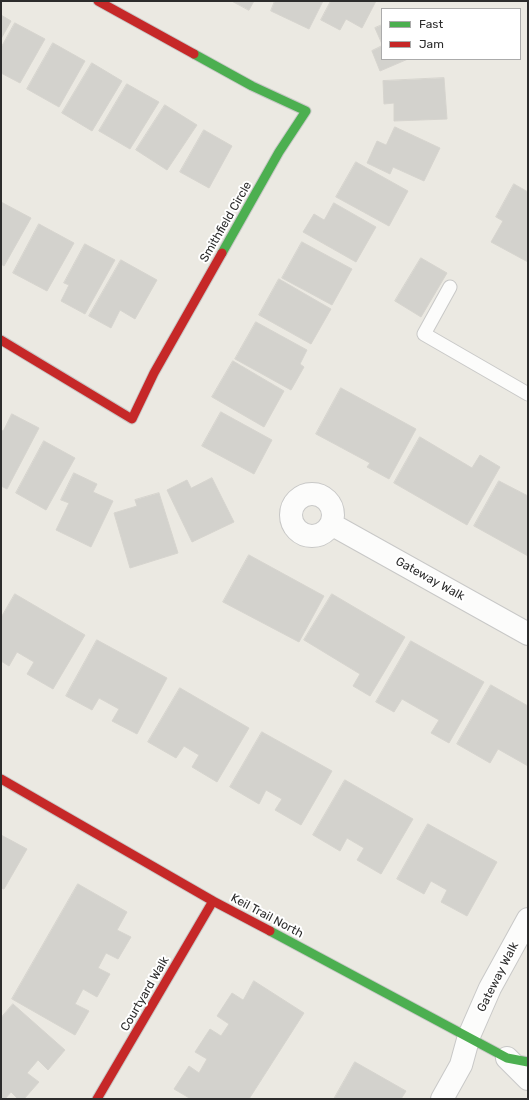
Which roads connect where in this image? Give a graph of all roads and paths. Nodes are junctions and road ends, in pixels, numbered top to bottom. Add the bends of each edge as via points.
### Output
1 (98, 1) edge
2 (450, 287) dead end
3 (1, 340) edge
4 (528, 394) edge
5 (331, 524) dead end
6 (528, 634) edge
7 (1, 779) edge
8 (213, 901) junction
9 (528, 919) edge
10 (469, 1036) junction
11 (518, 1060) edge
12 (528, 1079) edge
13 (97, 1099) edge
14 (442, 1099) edge

1 - 3 street, Smithfield Circle via 252,86 306,112 279,152 154,373 132,419
2 - 4 lane via 424,334
5 - 6 street, Gateway Walk
7 - 8 street, Keil Trail North
8 - 10 street, Keil Trail North
8 - 13 street, Courtyard Walk
9 - 10 street, Gateway Walk via 490,988
10 - 11 street, Keil Trail North
10 - 14 street, Gateway Walk via 460,1065
11 - 12 street

